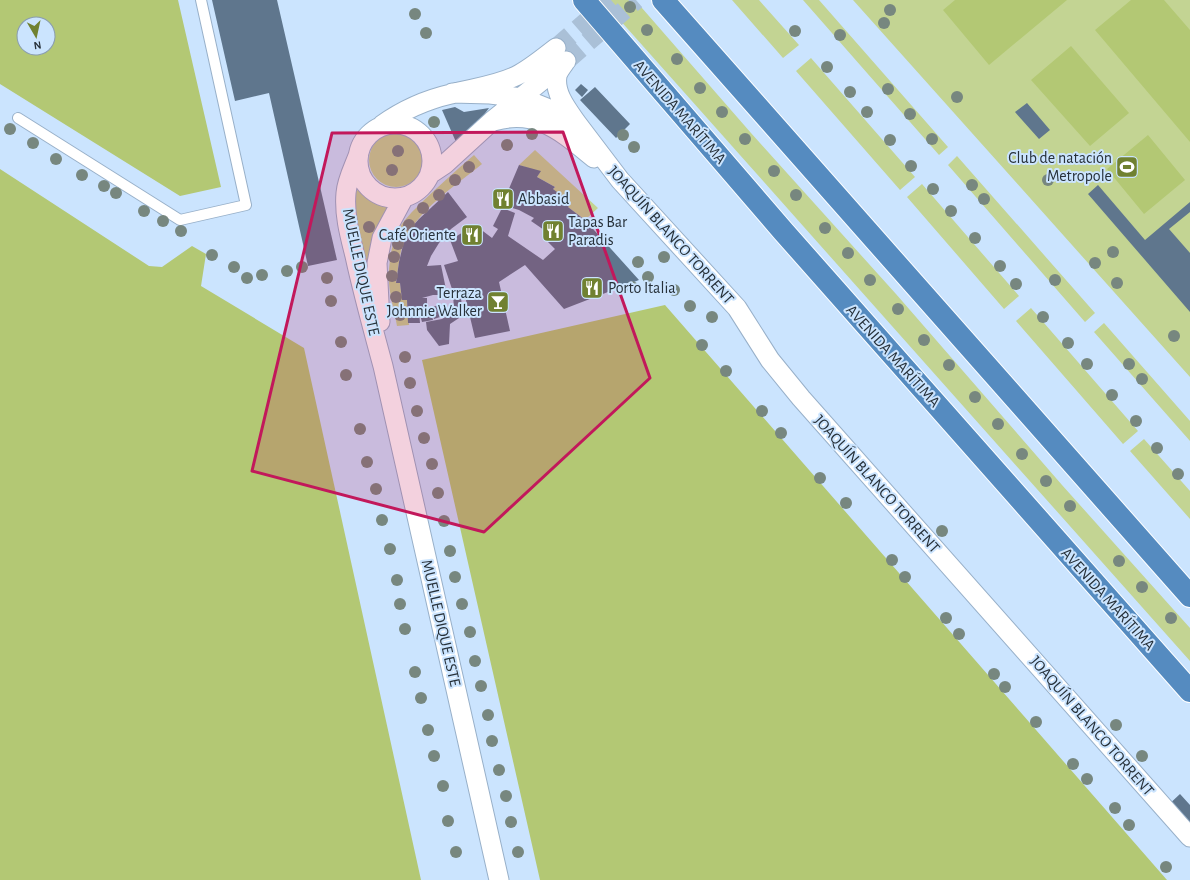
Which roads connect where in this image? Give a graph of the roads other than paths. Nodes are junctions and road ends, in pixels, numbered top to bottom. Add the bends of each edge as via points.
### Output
1 (201, 0) edge
2 (578, 0) edge
3 (584, 0) edge
4 (663, 0) edge
5 (600, 18) junction
6 (561, 55) junction
7 (452, 94) junction
8 (522, 98) junction
9 (18, 118) dead end
10 (492, 121) junction
11 (576, 122) junction
12 (375, 129) junction
13 (358, 156) junction
14 (430, 174) junction
15 (620, 180) junction
16 (404, 197) junction
17 (382, 366) junction
18 (1190, 596) edge
19 (1190, 692) edge
20 (1190, 837) edge
21 (499, 880) edge

1 - 9 lane via 246,205 180,220
2 - 5 highway
3 - 5 highway
4 - 18 highway
5 - 19 highway, AVENIDA MARÍTIMA via 783,231
6 - 7 street via 517,76
6 - 8 street
6 - 11 street, JOAQUÍN BLANCO TORRENT via 557,84 560,97
7 - 8 street, JOAQUÍN BLANCO TORRENT via 490,94
7 - 12 street via 423,102
8 - 10 street
8 - 11 street, JOAQUÍN BLANCO TORRENT
10 - 14 street via 445,164
10 - 15 street via 514,116 538,120 552,126
11 - 15 street, JOAQUÍN BLANCO TORRENT
12 - 13 street via 365,140
12 - 14 street via 386,124 398,123 419,132 427,140 432,151
13 - 16 street via 363,179 370,188 380,195
13 - 17 street, MUELLE DIQUE ESTE via 348,178 346,211
14 - 16 street via 415,192
15 - 20 street, JOAQUÍN BLANCO TORRENT via 737,308 770,360 801,398
16 - 17 street, MUELLE DIQUE ESTE via 382,238 377,263
17 - 21 street, MUELLE DIQUE ESTE

